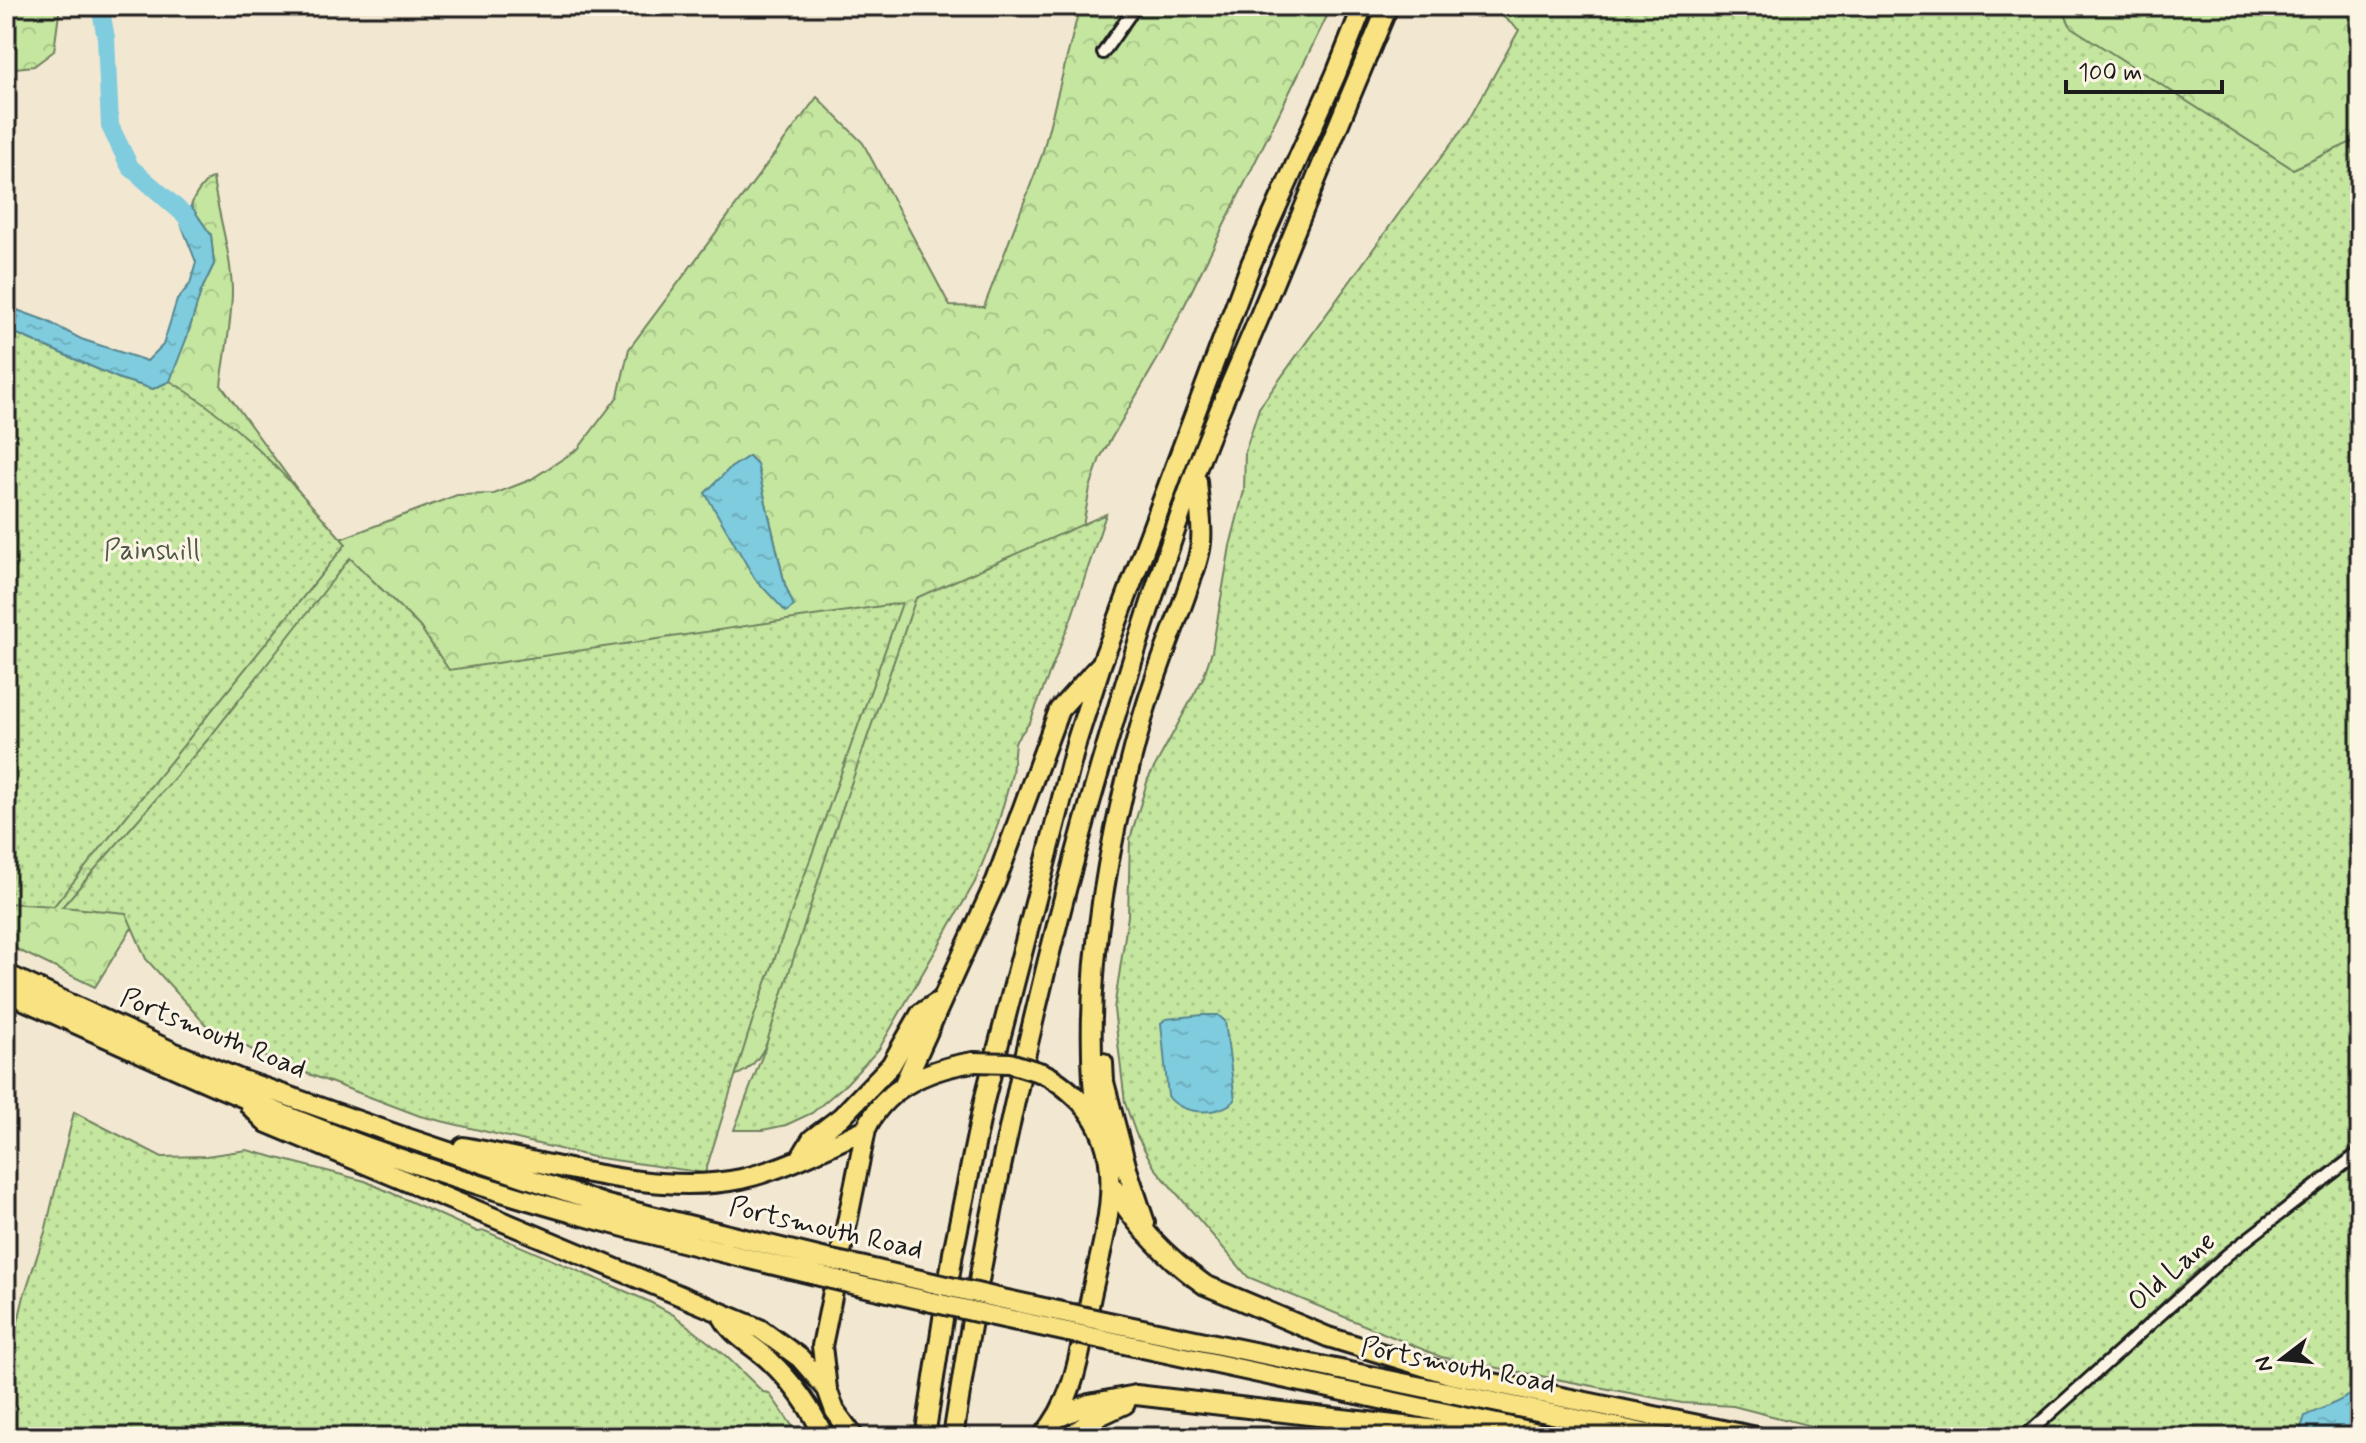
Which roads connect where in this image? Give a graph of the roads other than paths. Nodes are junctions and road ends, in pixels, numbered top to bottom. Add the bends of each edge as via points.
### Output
1 (1136, 6) edge
2 (1363, 6) edge
3 (1388, 6) edge
4 (1103, 53) dead end
5 (1196, 470) junction
6 (1101, 665) junction
7 (6, 974) edge
8 (6, 992) edge
9 (941, 1000) junction
10 (1092, 1018) junction
11 (903, 1086) junction
12 (242, 1098) junction
13 (1097, 1122) junction
14 (866, 1129) junction
15 (401, 1136) junction
16 (2360, 1152) edge
17 (800, 1159) junction
18 (1112, 1185) junction
19 (1150, 1236) junction
20 (821, 1267) junction
21 (721, 1313) junction
22 (1102, 1330) junction
23 (827, 1389) junction
24 (1136, 1395) junction
25 (1057, 1418) junction
26 (824, 1437) edge
27 (854, 1437) edge
28 (925, 1437) edge
29 (953, 1437) edge
30 (1042, 1437) edge
31 (1069, 1437) edge
32 (1498, 1437) edge
33 (1557, 1437) edge
34 (1663, 1437) edge
35 (1757, 1437) edge
36 (2024, 1437) edge

1 - 4 street
2 - 6 highway via 1251,264
3 - 5 highway
5 - 10 highway via 1201,541 1151,688 1123,792 1102,915
5 - 29 highway via 1114,718 1012,1104
6 - 9 highway via 1059,710 996,881
6 - 28 highway via 984,1101 953,1253
7 - 15 highway, Portsmouth Road via 228,1075
8 - 12 highway, Portsmouth Road
9 - 11 highway
9 - 17 highway via 921,1013 891,1065 812,1139
10 - 13 highway
10 - 19 highway via 1127,1169
11 - 13 highway, bridge via 945,1067 1010,1063 1042,1073 1074,1095
11 - 14 highway
12 - 20 highway, Portsmouth Road via 480,1185 678,1242
12 - 21 highway via 267,1123
13 - 18 highway
14 - 17 highway
14 - 23 highway via 822,1346
15 - 17 highway via 669,1183 741,1179
15 - 20 highway, Portsmouth Road via 607,1205
16 - 36 street, Old Lane via 2228,1254
18 - 19 highway
18 - 25 highway via 1072,1387
19 - 35 highway via 1205,1285 1328,1337 1449,1374
20 - 22 highway, Portsmouth Road, bridge
21 - 23 highway via 788,1347
21 - 26 highway via 727,1328 797,1391
22 - 33 highway, Portsmouth Road
22 - 34 highway, Portsmouth Road
23 - 27 highway
24 - 25 highway via 1089,1404
24 - 31 highway
24 - 32 highway
25 - 30 highway

